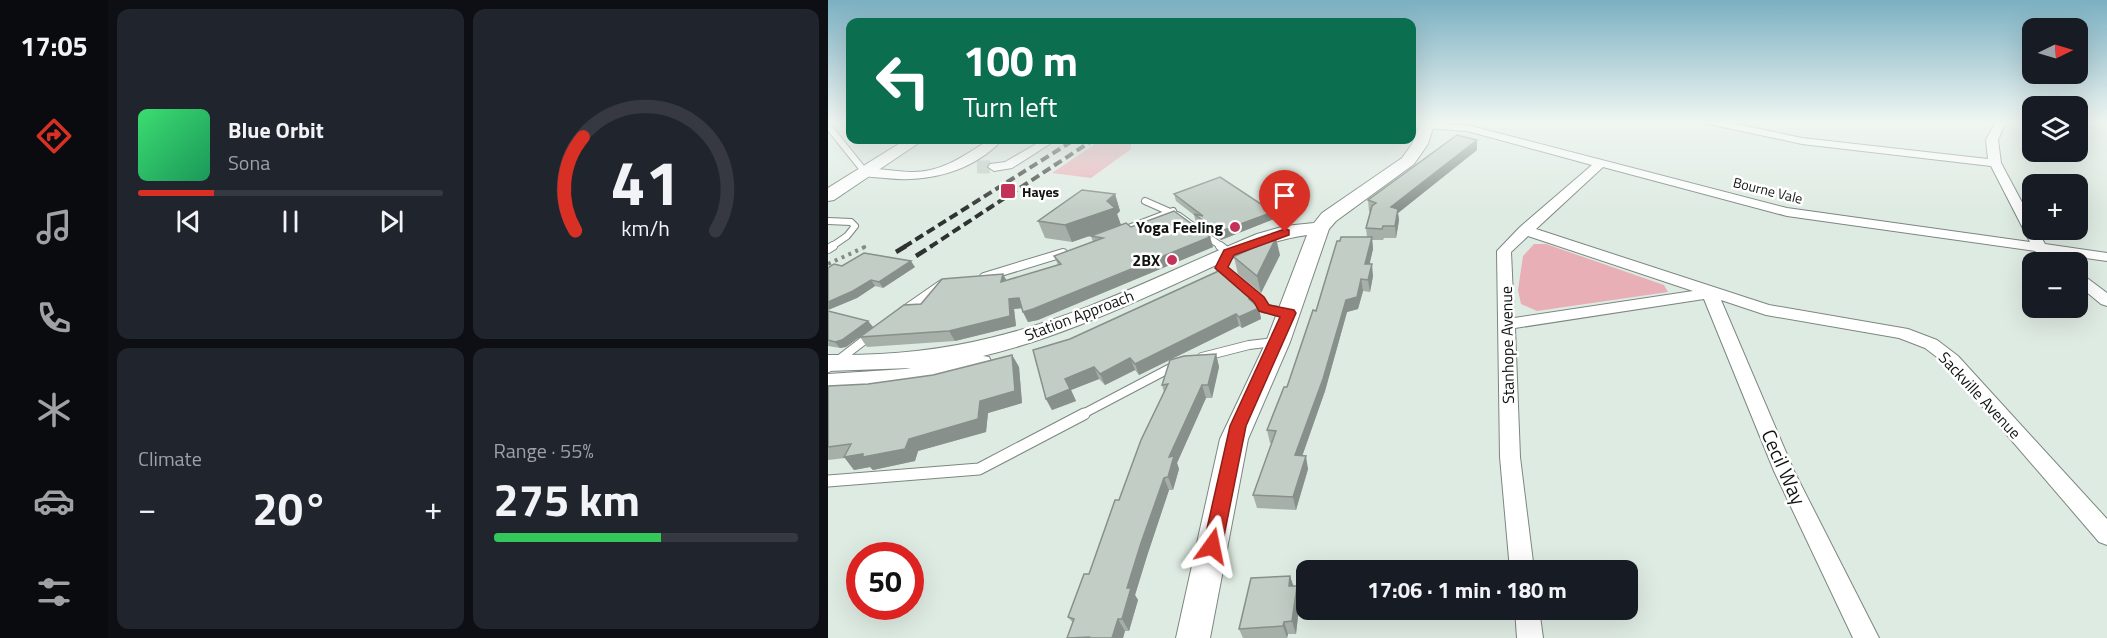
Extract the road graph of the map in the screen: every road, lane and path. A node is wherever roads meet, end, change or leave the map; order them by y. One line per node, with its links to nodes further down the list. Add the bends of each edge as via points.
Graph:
1 (848, 151): 14 (lane)
2 (898, 151): 14 (main road)
3 (978, 151): 13 (street)
4 (1031, 151): 12 (street)
5 (1415, 151): 21 (main road, via 1408,160 1341,208)
6 (1554, 151): 9 (street, Bourne Vale)
7 (1888, 151): 10 (street)
8 (1993, 151): 10 (street)
9 (1601, 163): 19 (street, Stanhope Avenue); 23 (street, Bourne Vale, via 1787,212)
10 (1995, 163): 23 (street)
11 (977, 167): 13 (street)
12 (1001, 168)
13 (946, 170): 14 (street, via 915,177)
14 (865, 172): 15 (main road)
15 (828, 196)
16 (1145, 201): 17 (lane)
17 (1173, 211): 20 (lane); 30 (lane)
18 (828, 222): 24 (lane, via 851,222 855,226)
19 (1525, 230): 35 (street, Sackville Avenue); 39 (street, Stanhope Avenue, via 1504,251)
20 (1121, 231)
21 (1317, 236): 30 (main road, Station Approach); 37 (main road)
22 (867, 246): 28 (path)
23 (2040, 248): 26 (street); 27 (street, Bourne Vale)
24 (828, 249)
25 (1070, 251): 32 (lane)
26 (2045, 252)
27 (2107, 257)
28 (846, 258): 29 (path); 31 (path)
29 (855, 260)
30 (1225, 260): 37 (lane, via 1263,308); 42 (main road, Station Approach, via 1074,333 1010,355 890,380)
31 (828, 264)
32 (972, 279)
33 (948, 282): 38 (lane)
34 (2088, 286): 36 (street)
35 (1710, 293): 39 (street, Sackville Avenue); 44 (street, Sackville Avenue, via 1766,310 1902,333 1931,344 1952,360); 49 (street, Cecil Way, via 1784,471)
36 (2107, 301)
37 (1289, 313): 41 (main road)
38 (899, 314)
39 (1508, 324): 45 (street, Stanhope Avenue, via 1510,457)
40 (881, 327): 42 (lane)
41 (1278, 342): 43 (lane, via 1249,345 1165,369 979,469); 47 (main road, via 1234,439)
42 (830, 372)
43 (828, 481)
44 (2107, 535)
45 (1521, 560)
46 (1528, 620): 48 (street)
47 (1193, 638)
48 (1530, 638)
49 (1866, 638)

